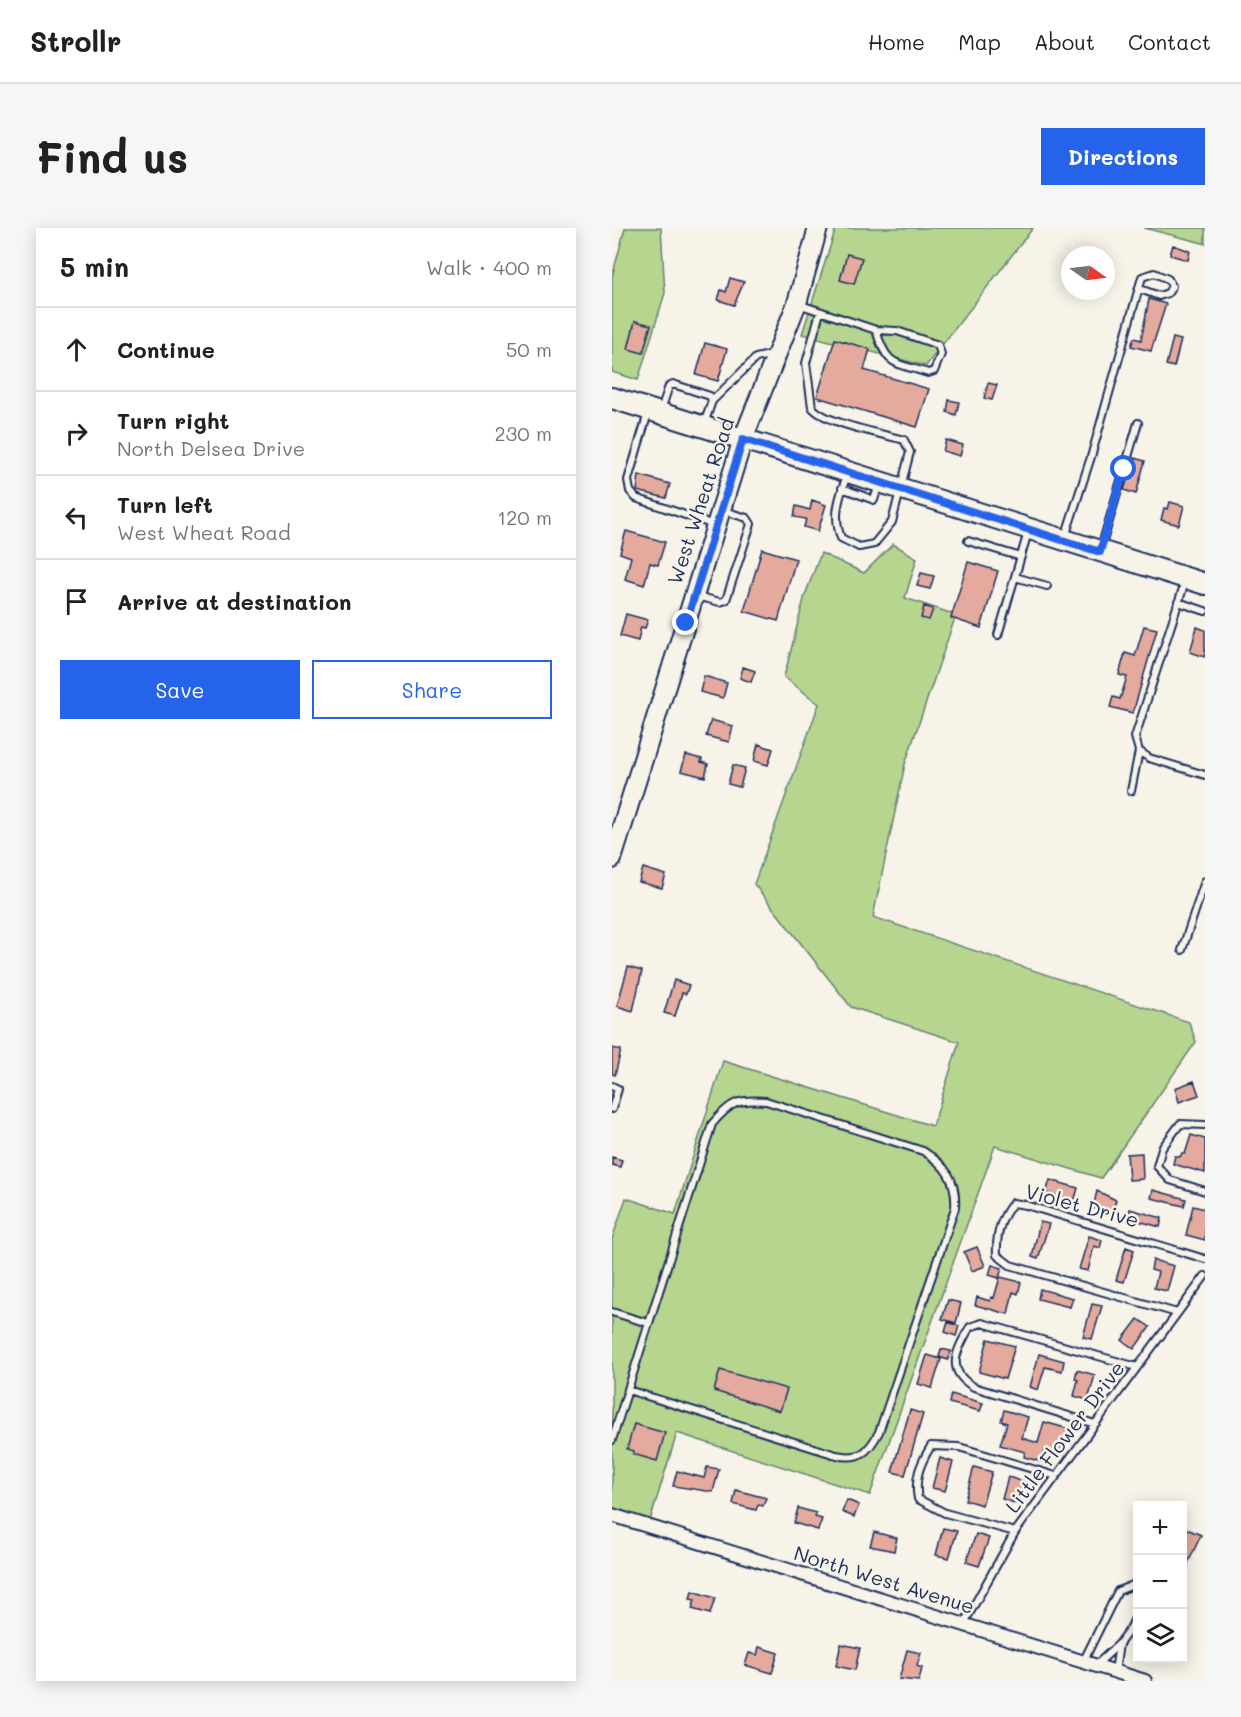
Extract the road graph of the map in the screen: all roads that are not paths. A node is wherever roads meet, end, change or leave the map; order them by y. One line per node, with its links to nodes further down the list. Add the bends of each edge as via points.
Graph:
1 (818, 228): 3 (street, West Wheat Road)
2 (1140, 289): 2 (lane, via 1142,277 1148,273 1165,277 1172,286 1168,293 1159,296); 17 (lane)
3 (797, 303): 4 (lane); 6 (street, West Wheat Road)
4 (820, 312): 5 (lane); 14 (lane, via 806,363 812,407 829,418 904,440 910,452)
5 (876, 330): 5 (lane, via 897,331 938,345 940,354 934,371 928,373 888,359)
6 (777, 353): 8 (lane, via 756,357); 12 (street, West Wheat Road)
7 (612, 398): 9 (main road)
8 (712, 401): 9 (lane, via 710,396 673,384); 11 (lane)
9 (655, 411): 11 (main road); 15 (lane, via 628,480 630,491 636,498)
10 (1138, 423): 19 (lane)
11 (703, 427): 12 (main road)
12 (743, 439): 13 (main road); 15 (street, West Wheat Road)
13 (845, 480): 14 (main road); 14 (lane, via 836,523 841,538 859,547 874,544 892,522)
14 (890, 485): 16 (main road)
15 (719, 518): 25 (street, West Wheat Road); 25 (lane, via 747,518 751,524 726,600)
16 (1029, 528): 17 (main road); 20 (lane)
17 (1064, 540): 19 (main road)
18 (968, 541): 20 (lane)
19 (1100, 552): 22 (main road)
20 (1021, 557): 21 (lane)
21 (1015, 577): 24 (lane); 28 (lane)
22 (1186, 578): 23 (main road); 26 (lane)
23 (1205, 584)
24 (1047, 586)
25 (695, 596): 32 (street, West Wheat Road)
26 (1178, 602): 27 (lane); 29 (lane, via 1136,737)
27 (1205, 611)
28 (998, 635)
29 (1138, 751): 30 (lane); 31 (lane)
30 (1205, 775)
31 (1131, 791)
32 (612, 859)
33 (1205, 882): 34 (lane)
34 (1182, 951)
35 (612, 1086): 36 (lane, via 618,1089)
36 (612, 1109)
37 (1205, 1125): 38 (lane, via 1180,1124 1162,1148 1157,1166 1170,1180)
38 (1205, 1191)
39 (1205, 1259): 42 (lane, Violet Drive, via 1026,1204 1013,1203 1004,1214 997,1255 1010,1265)
40 (1205, 1276): 42 (lane, Little Flower Drive)
41 (612, 1312): 43 (lane)
42 (1178, 1312): 44 (lane, Little Flower Drive)
43 (648, 1323): 45 (lane); 45 (lane, via 712,1124 728,1105 746,1099 766,1101 923,1151 940,1161 950,1174 957,1190 955,1208 879,1432 872,1446 862,1454 851,1458 836,1455)
44 (1137, 1367): 46 (lane, Little Flower Drive); 46 (lane, via 982,1323 970,1327 956,1359 963,1381 974,1388)
45 (628, 1390): 47 (lane)
46 (1095, 1424): 48 (lane, Little Flower Drive)
47 (612, 1440)
48 (1056, 1476): 50 (lane, Little Flower Drive); 50 (lane, via 959,1447 931,1446 915,1483 918,1499 945,1513)
49 (612, 1515): 53 (street, North West Avenue)
50 (1015, 1532): 53 (lane, Little Flower Drive)
51 (1133, 1585): 55 (lane, via 1118,1591)
52 (1133, 1622): 54 (lane)
53 (963, 1625): 55 (street, North West Avenue)
54 (1119, 1644): 55 (lane); 56 (lane)
55 (1089, 1664): 56 (street, North West Avenue)
56 (1115, 1672): 57 (street, North West Avenue)
57 (1144, 1681)

